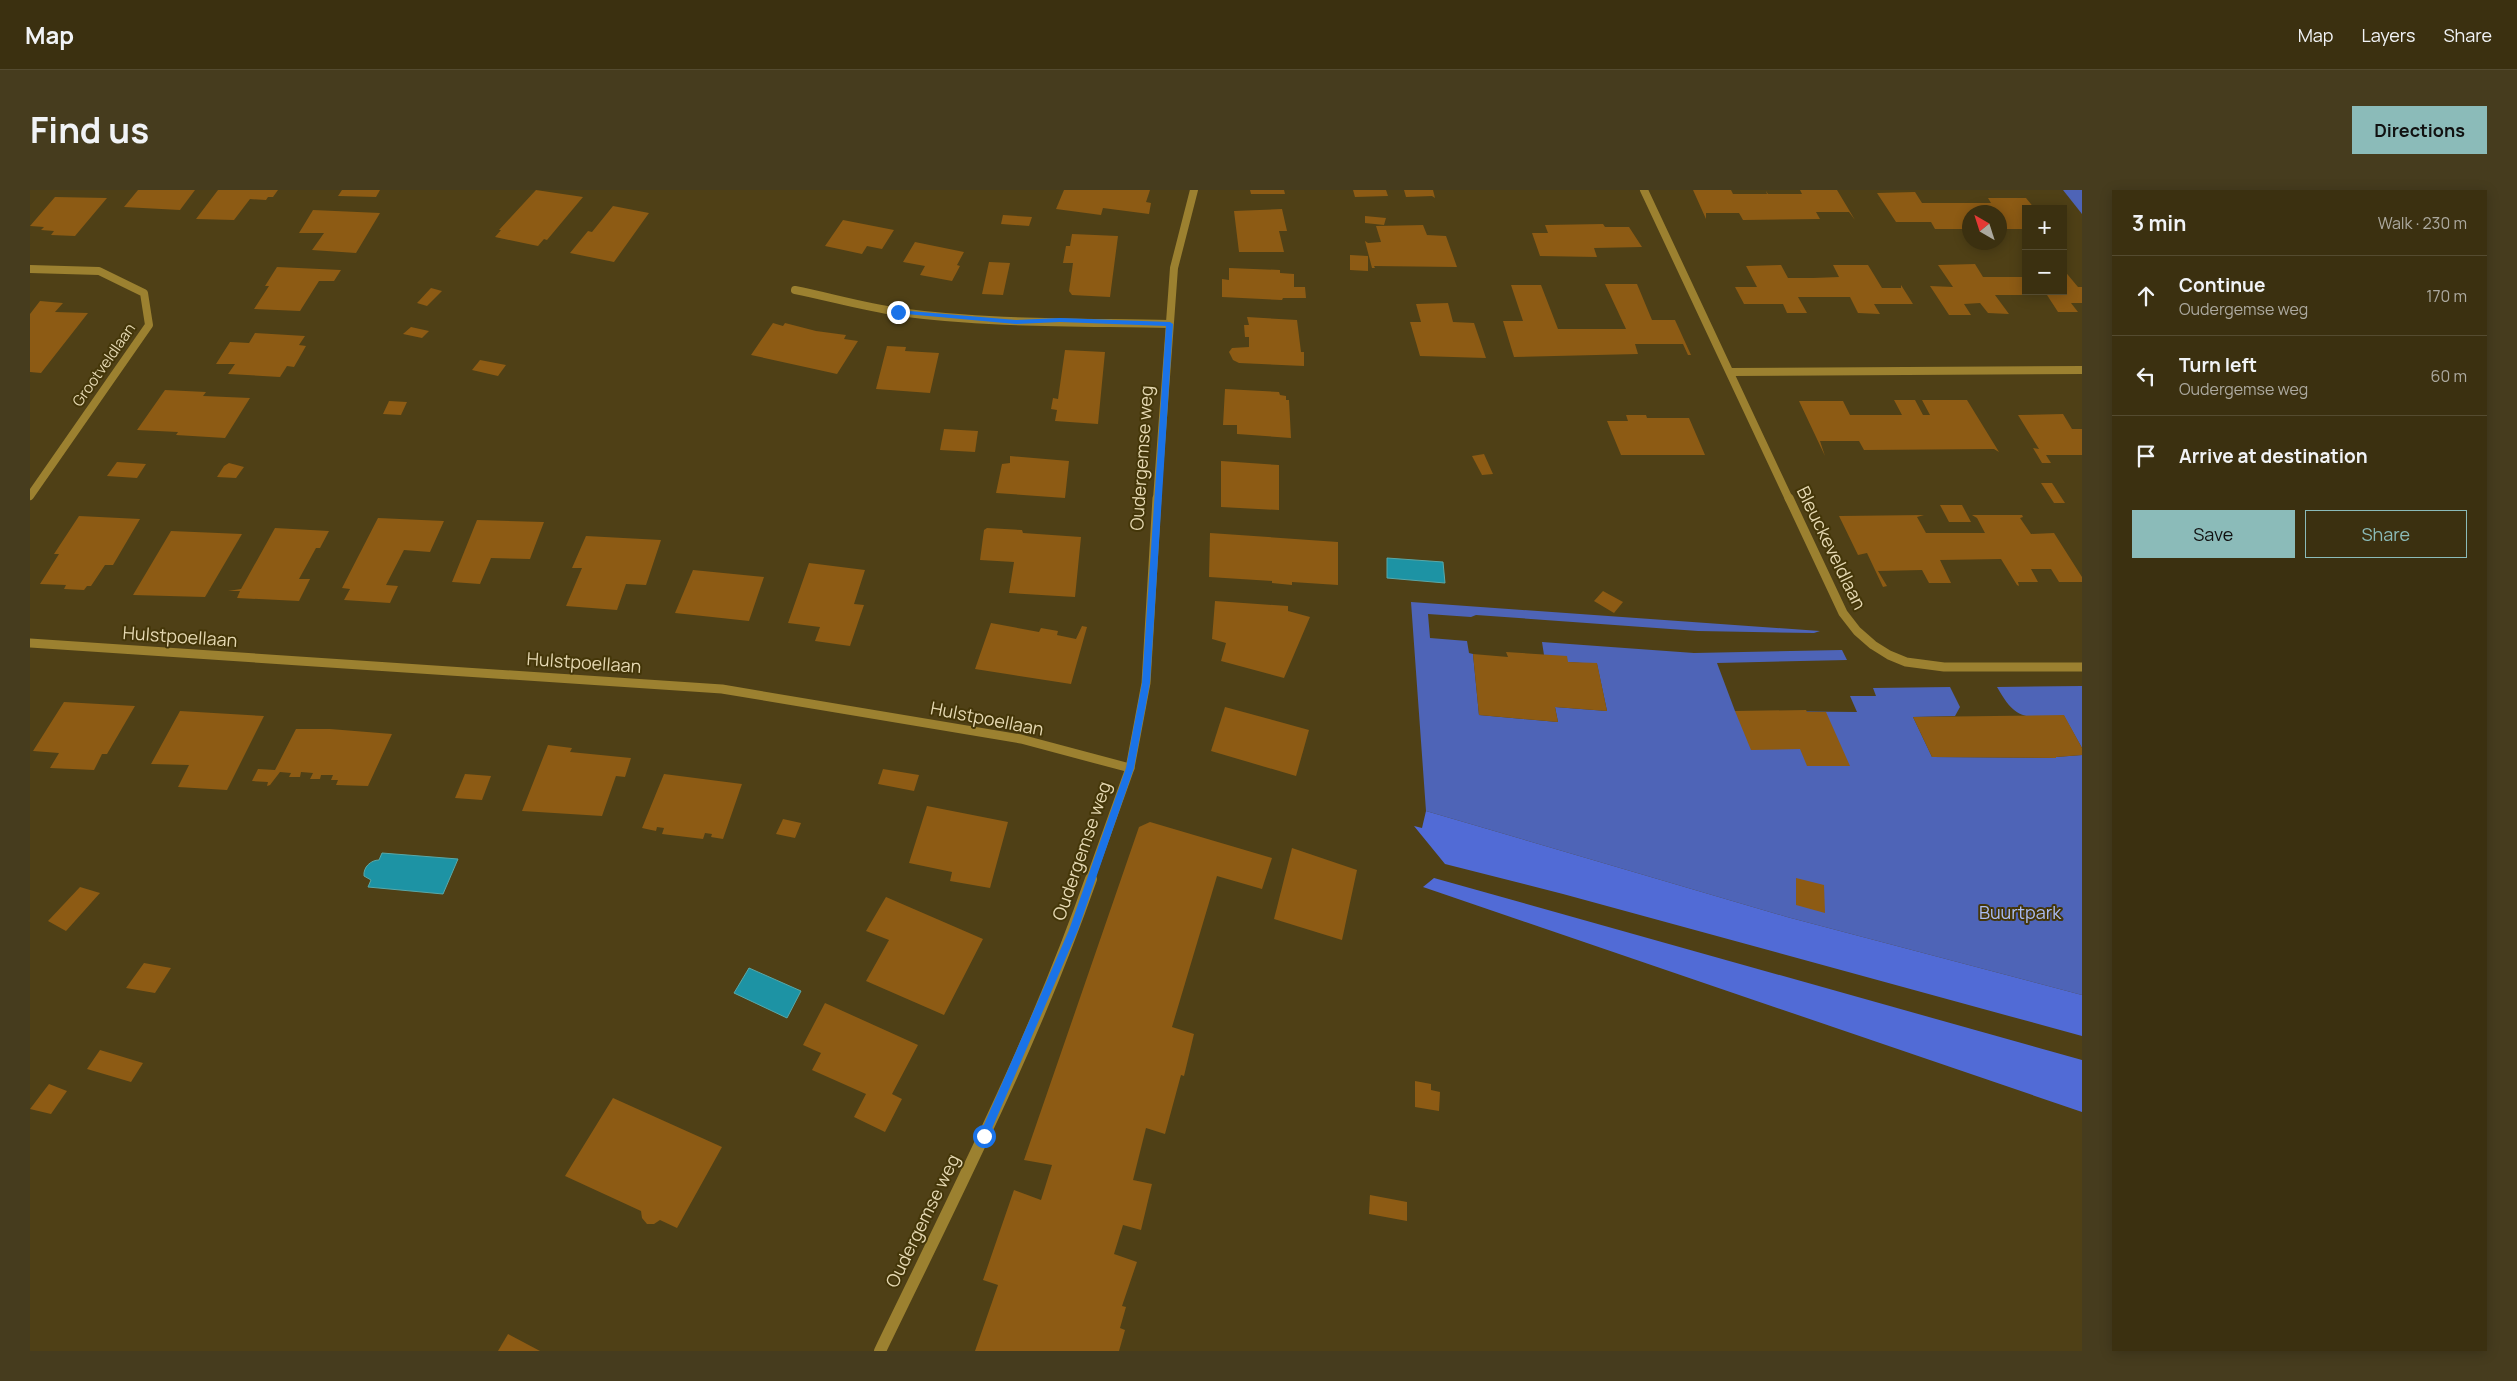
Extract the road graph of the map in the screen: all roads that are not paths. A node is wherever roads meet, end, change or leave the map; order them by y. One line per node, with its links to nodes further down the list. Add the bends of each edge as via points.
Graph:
1 (1194, 190): 5 (street, Oudergemse weg, via 1174,268)
2 (1644, 190): 7 (street, Bleuckeveldlaan)
3 (30, 268): 8 (street, Grootveldlaan, via 99,271 144,293 149,325)
4 (795, 290): 5 (street, via 898,312 1016,322 1060,320)
5 (1170, 324): 11 (street, Oudergemse weg, via 1146,683)
6 (2082, 370): 7 (street)
7 (1731, 372): 10 (street, Bleuckeveldlaan, via 1843,613 1861,637 1878,650 1912,665 1937,668)
8 (30, 496)
9 (30, 643): 11 (street, Hulstpoellaan, via 722,688 1021,740)
10 (2082, 667)
11 (1130, 768): 12 (street, Oudergemse weg, via 1073,930 984,1136)
12 (880, 1351)

